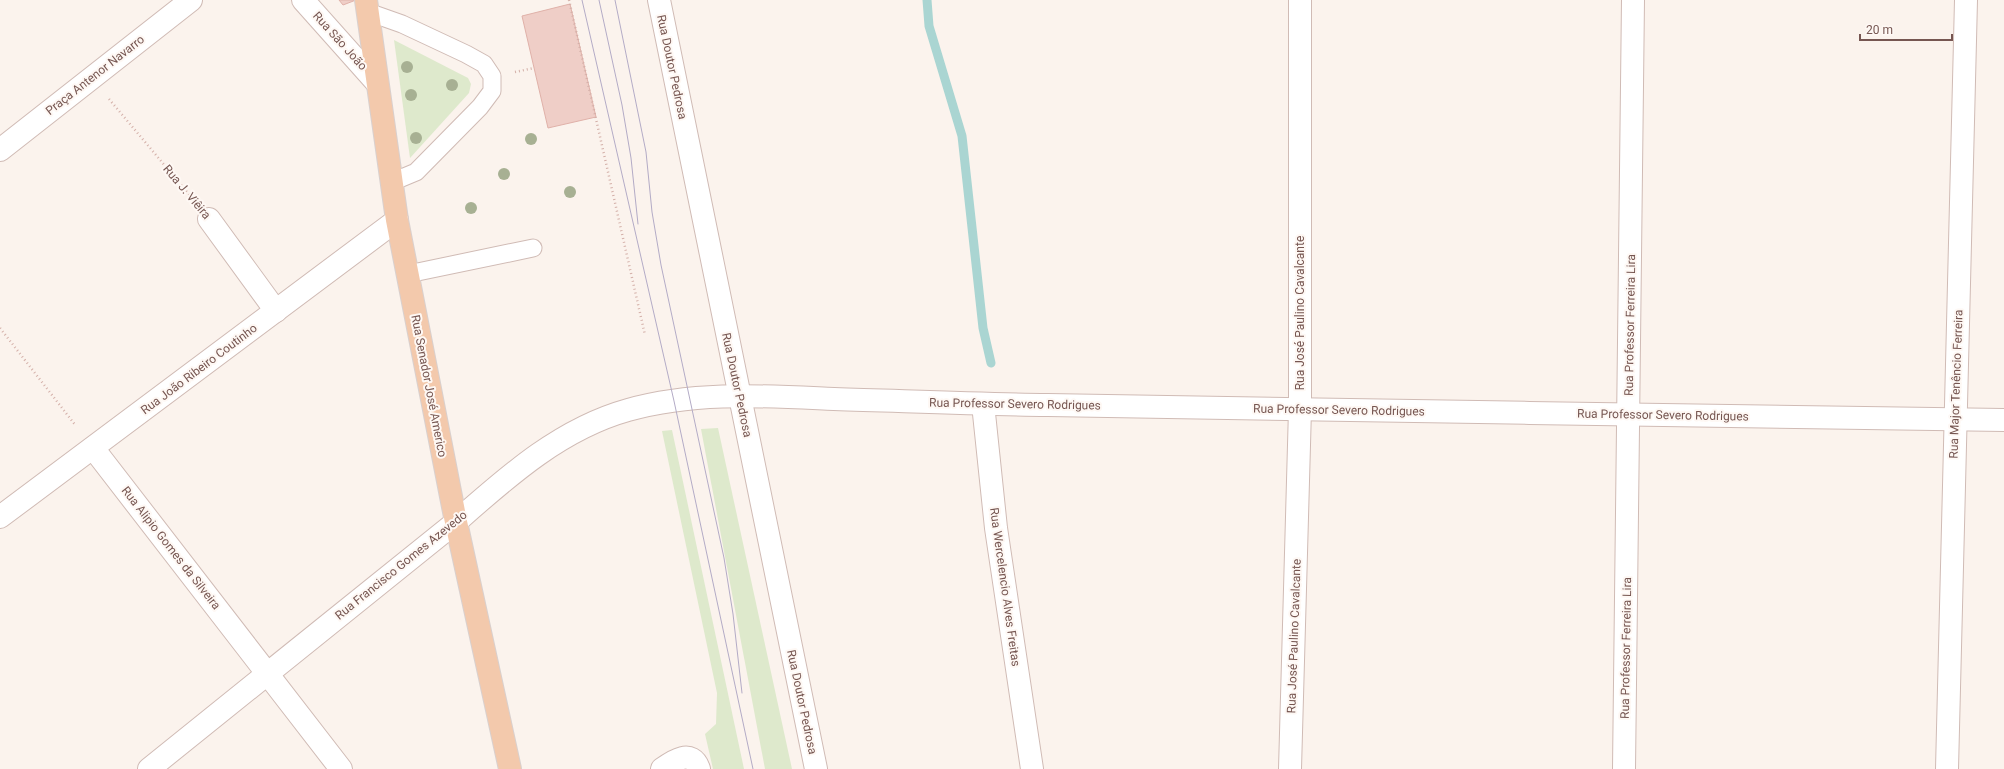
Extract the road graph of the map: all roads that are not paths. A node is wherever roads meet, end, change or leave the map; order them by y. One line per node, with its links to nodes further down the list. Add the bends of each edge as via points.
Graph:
1 (191, 0): 9 (street, Praça Antenor Navarro)
2 (303, 0): 8 (street, Rua São João)
3 (658, 0): 16 (street, Rua Doutor Pedrosa)
4 (1300, 0): 19 (street, Rua José Paulino Cavalcante)
5 (1633, 0): 20 (street, Rua Professor Ferreira Lira)
6 (1966, 0): 21 (street, Rua Major Tenêncio Ferreira)
7 (367, 6): 8 (main road, Rua Senador José Americo); 10 (lane, via 484,64 492,76 492,91 480,108 416,172)
8 (377, 83): 10 (main road, Rua Senador José Americo)
9 (0, 150)
10 (392, 182): 12 (main road, Rua Senador José Americo)
11 (209, 219): 15 (street, Rua J. Viêira)
12 (398, 220): 14 (main road, Rua Senador José Americo); 15 (street, Rua João Ribeiro Coutinho)
13 (533, 248): 14 (lane)
14 (408, 274): 25 (main road, Rua Senador José Americo)
15 (276, 311): 23 (street, Rua João Ribeiro Coutinho)
16 (740, 396): 17 (street, Rua Professor Severo Rodrigues); 18 (street, Rua Professor Severo Rodrigues); 32 (street, Rua Doutor Pedrosa)
17 (674, 401): 25 (street, Rua Francisco Gomes Azevedo, via 628,410 593,422 556,442 505,480)
18 (983, 404): 19 (street, Rua Professor Severo Rodrigues); 33 (street, Rua Wercelencio Alves Freitas, via 996,528)
19 (1300, 409): 20 (street, Rua Professor Severo Rodrigues); 34 (street, Rua José Paulino Cavalcante)
20 (1629, 414): 21 (street, Rua Professor Severo Rodrigues); 35 (street, Rua Professor Ferreira Lira)
21 (1955, 419): 22 (street, Rua Professor Severo Rodrigues); 36 (street, Rua Major Tenêncio Ferreira)
22 (2004, 420)
23 (93, 448): 24 (street, Rua João Ribeiro Coutinho); 26 (street, Rua Alipio Gomes da Silveira)
24 (0, 517)
25 (456, 522): 26 (street, Rua Francisco Gomes Azevedo); 30 (main road, Rua Senador José Americo)
26 (268, 674): 28 (street, Rua Francisco Gomes Azevedo); 29 (street, Rua Alipio Gomes da Silveira)
27 (695, 764): 31 (street, via 677,758)
28 (149, 769)
29 (342, 769)
30 (510, 769)
31 (662, 769)
32 (816, 769)
33 (1032, 769)
34 (1290, 769)
35 (1624, 769)
36 (1947, 769)

